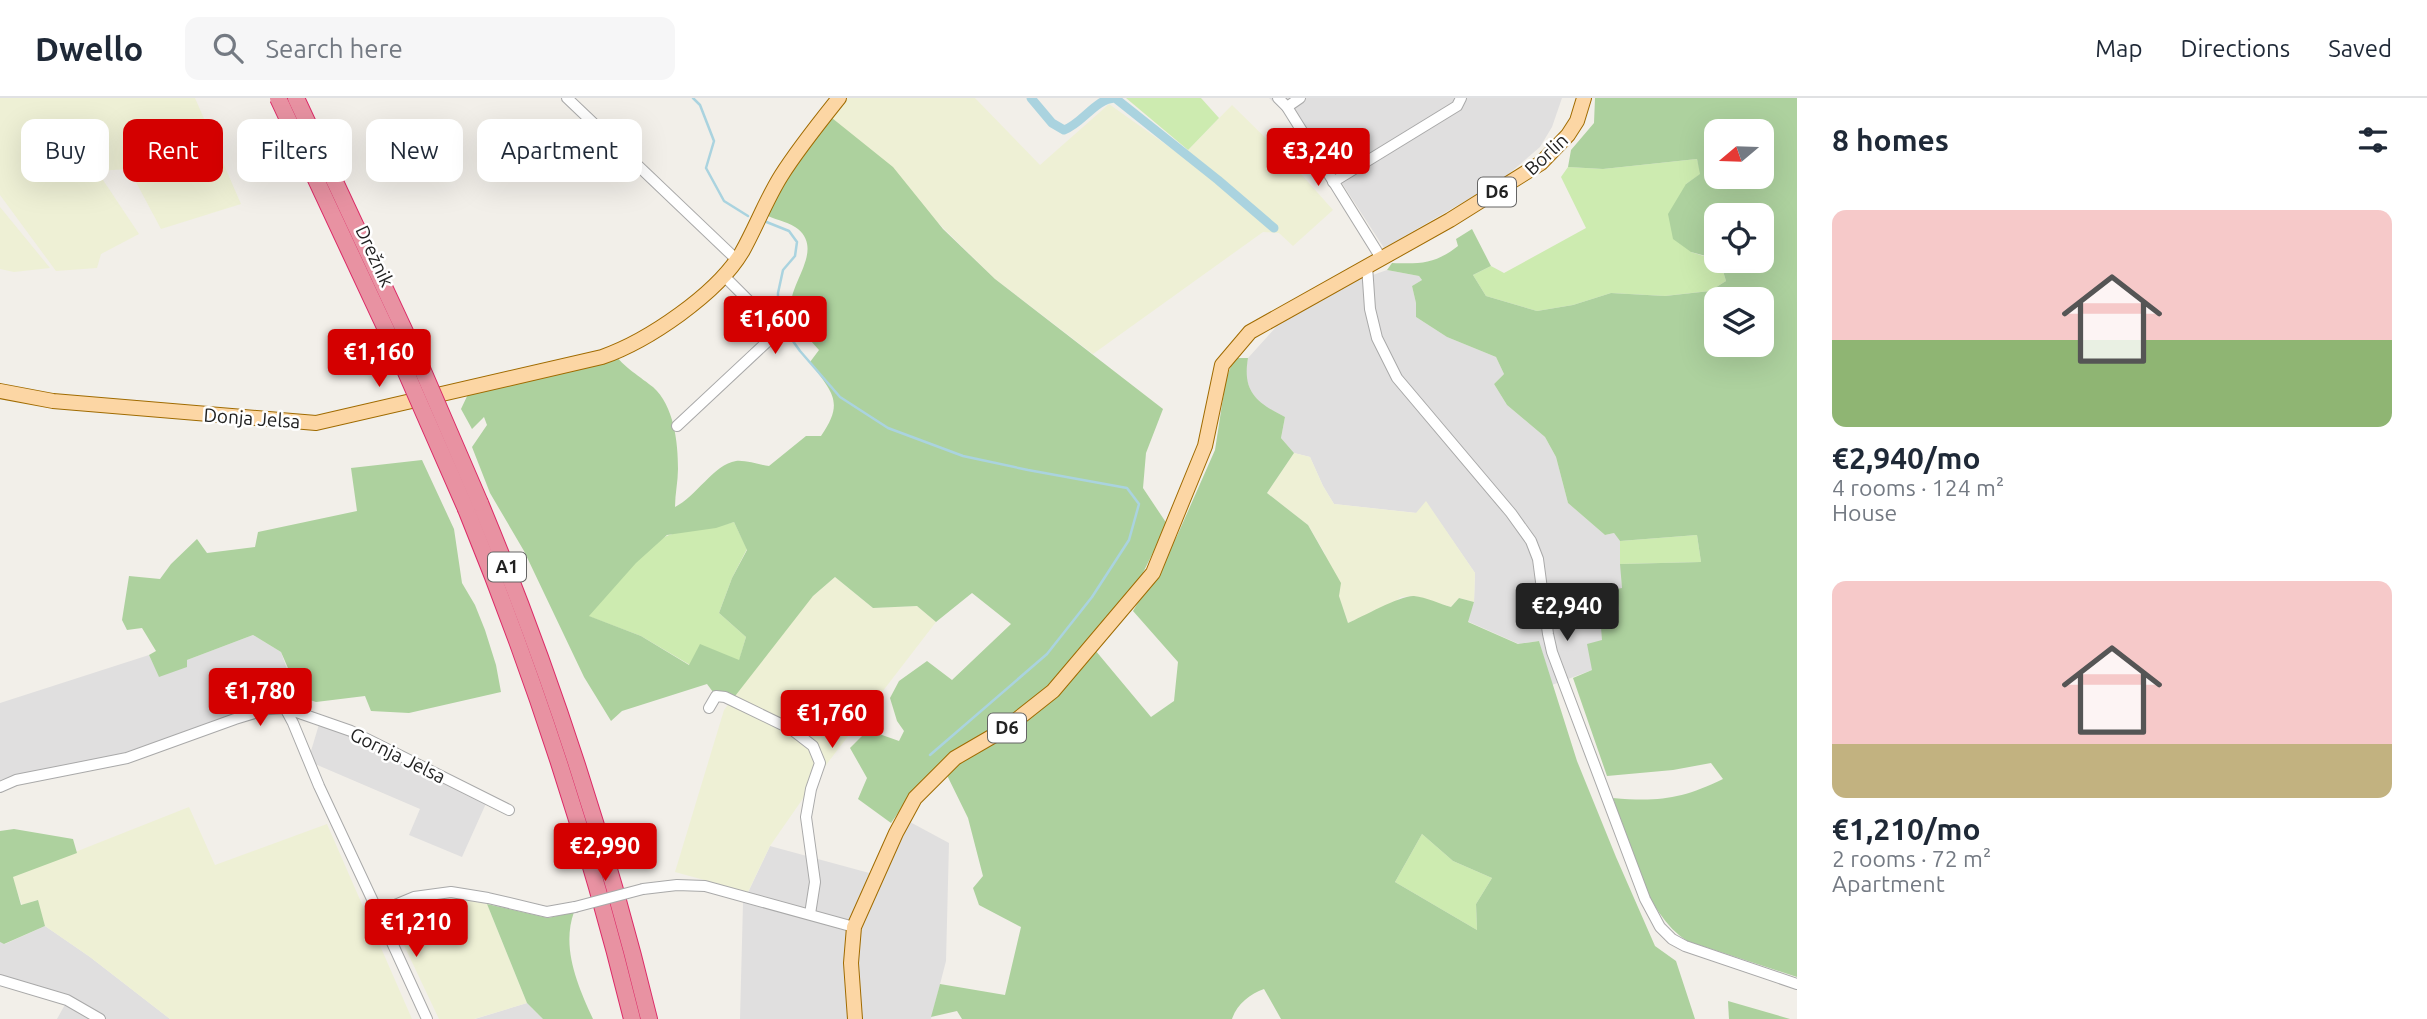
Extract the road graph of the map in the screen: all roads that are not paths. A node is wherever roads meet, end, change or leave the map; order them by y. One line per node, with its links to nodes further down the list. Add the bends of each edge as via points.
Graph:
1 (278, 98): 17 (highway, Drežnik / A1, bridge)
2 (296, 98): 17 (highway, Drežnik / A1, bridge, via 415,353)
3 (567, 98): 12 (street)
4 (839, 98): 12 (main road, Donja Jelsa, via 781,176)
5 (1278, 98): 9 (street)
6 (1300, 98): 9 (street)
7 (1461, 98): 10 (street, via 1457,106)
8 (1584, 98): 11 (main road, Borlin / D6, via 1573,128 1541,163)
9 (1287, 107): 10 (street)
10 (1333, 182): 11 (street)
11 (1381, 258): 13 (main road, D6)
12 (737, 260): 14 (main road, Donja Jelsa)
13 (1367, 266): 24 (main road, D6, via 1250,332 1222,365 1205,446 1153,573 1053,691 1005,729 955,758 915,798); 26 (street, via 1377,338 1397,379 1531,541 1538,559 1552,652 1629,858 1660,927 1685,946)
14 (723, 275): 15 (main road, Donja Jelsa, via 669,321 614,352 316,423 52,401); 16 (street, via 771,323 774,332)
15 (0, 391)
16 (677, 425)
17 (473, 506): 29 (highway, A1, via 552,737 608,921); 30 (highway, A1, via 532,632 589,797)
18 (285, 708): 20 (street, Gornja Jelsa, via 235,719 127,758); 21 (street, Gornja Jelsa, via 351,731); 22 (street)
19 (709, 708): 23 (street, via 716,696 724,697 791,729 813,746 820,763 806,817 815,882)
20 (0, 787)
21 (509, 810)
22 (378, 912): 23 (street, bridge, via 414,897 451,892 547,912 677,885 705,886); 28 (street)
23 (810, 914): 24 (street)
24 (854, 928): 31 (main road, D6)
25 (0, 980): 27 (street, via 68,1000)
26 (1797, 984)
27 (99, 1019)
28 (427, 1019)
29 (632, 1019)
30 (649, 1019)
31 (855, 1019)

